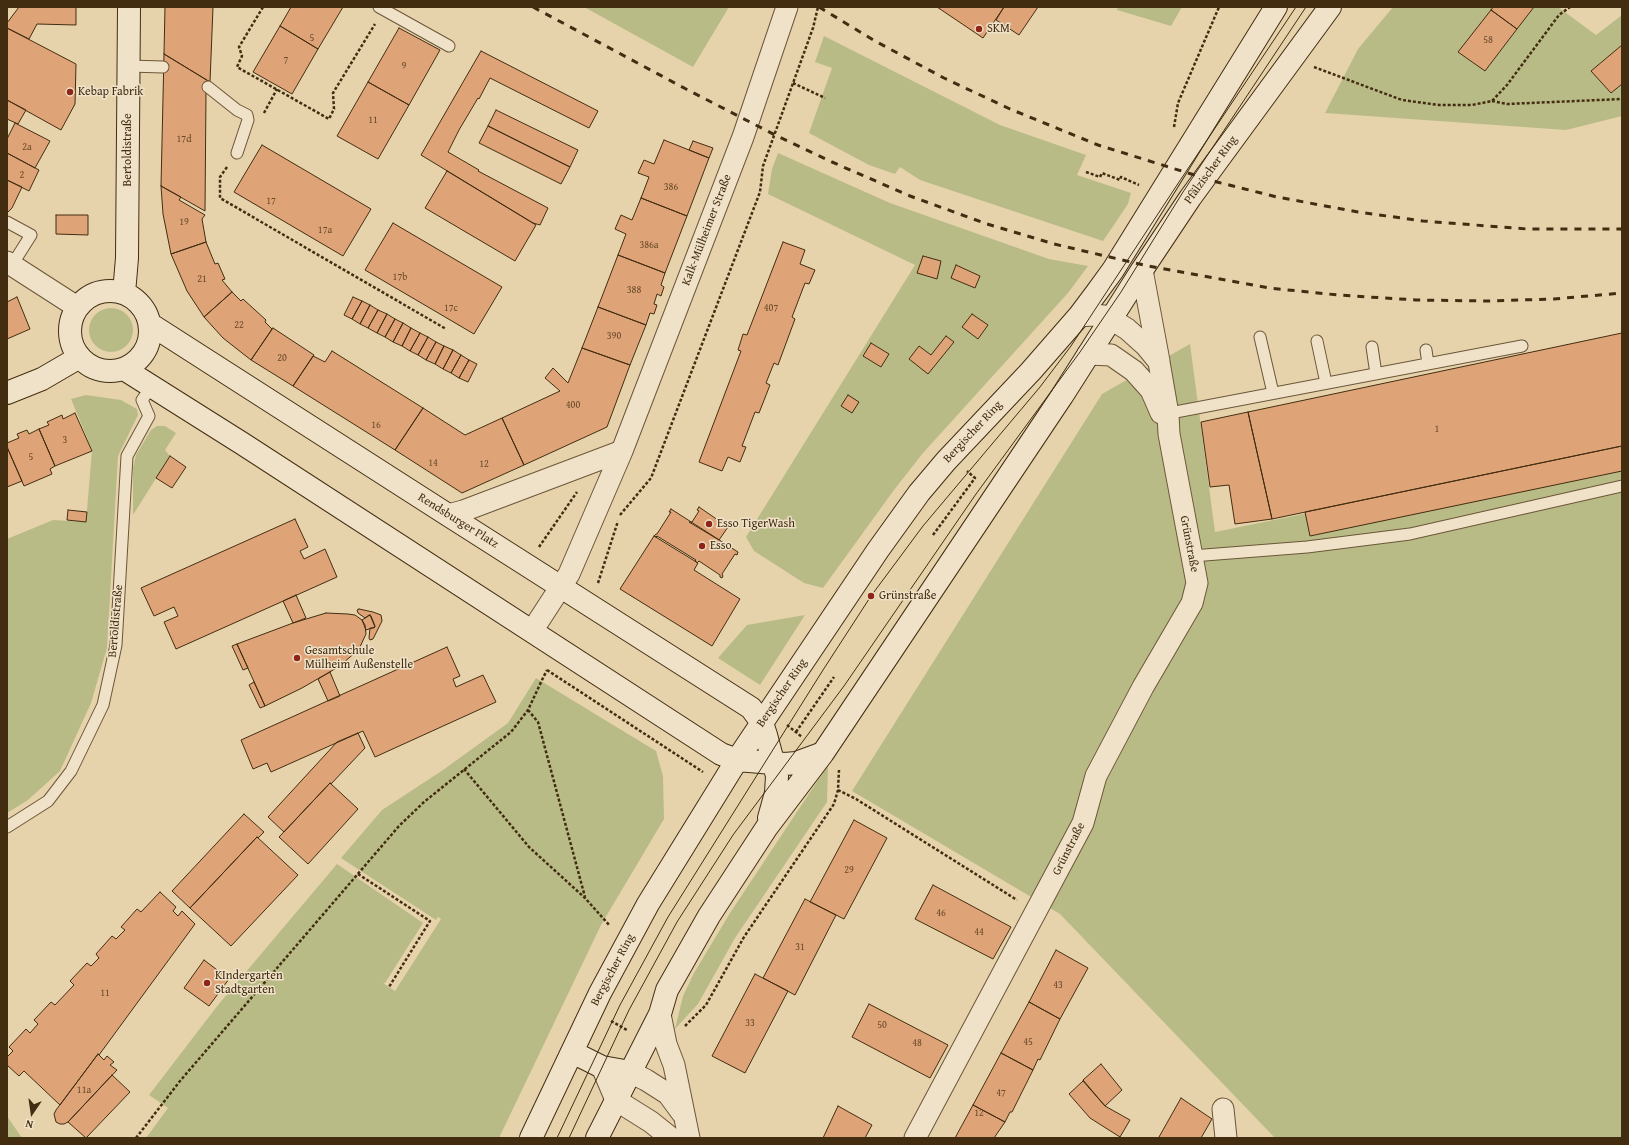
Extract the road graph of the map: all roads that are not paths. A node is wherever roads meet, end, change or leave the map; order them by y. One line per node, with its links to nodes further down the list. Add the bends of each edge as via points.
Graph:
1 (129, 7): 7 (main road, Bertoldistraße)
2 (787, 7): 35 (street, Kalk-Mülheimer Straße, via 743,138)
3 (1276, 7): 16 (main road, Bergischer Ring, via 1121,257)
4 (1330, 7): 13 (main road, Pfälzischer Ring, via 1195,192)
5 (381, 8): 6 (lane)
6 (449, 46)
7 (129, 66): 8 (lane); 14 (main road, Bertoldistraße, via 127,258)
8 (163, 67)
9 (208, 87): 10 (lane, via 237,110 248,115)
10 (237, 154)
11 (7, 222): 12 (lane, via 31,235)
12 (9, 263): 15 (street)
13 (1142, 270): 17 (main road, Pfälzischer Ring); 26 (street, Grünstraße)
14 (124, 293): 15 (main road, via 104,291 89,296); 18 (main road, via 134,298 144,310)
15 (77, 307): 25 (main road, via 70,321 70,335)
16 (1079, 316): 17 (street, Grünstraße, via 1104,316); 41 (main road, Bergischer Ring, via 919,493)
17 (1111, 319): 21 (main road, Pfälzischer Ring); 26 (street, Grünstraße, via 1146,346)
18 (150, 324): 28 (main road, via 150,339 145,352 136,362); 37 (main road, Rendsburger Platz)
19 (1260, 337): 33 (lane)
20 (1317, 341): 30 (lane)
21 (1094, 346): 34 (street, Grünstraße, via 1134,371 1151,390); 42 (main road)
22 (1522, 346): 27 (lane)
23 (1372, 347): 29 (lane)
24 (1426, 350): 27 (lane)
25 (78, 358): 28 (main road, via 105,371); 32 (main road, via 42,379)
26 (1159, 362): 34 (street, Grünstraße)
27 (1428, 364): 29 (lane)
28 (124, 369): 31 (main road)
29 (1376, 374): 30 (lane)
30 (1326, 383): 33 (lane)
31 (152, 386): 40 (main road); 45 (lane, Bertoldistraße, via 142,400 149,416 127,456 116,645 103,705 71,771 48,801)
32 (7, 393)
33 (1273, 394): 34 (lane)
34 (1165, 414): 38 (street, Grünstraße)
35 (622, 451): 37 (street); 39 (street, Kalk-Mülheimer Straße, via 569,574)
36 (1622, 486): 38 (lane, via 1410,534)
37 (448, 515): 39 (main road, Rendsburger Platz)
38 (1192, 556): 57 (street, Grünstraße, via 1197,583 1192,603 1143,687 1096,776 1083,823)
39 (561, 586): 40 (street, Kalk-Mülheimer Straße); 41 (main road, Rendsburger Platz)
40 (532, 631): 43 (main road, via 721,754)
41 (766, 716): 43 (main road, Bergischer Ring); 44 (main road)
42 (823, 753): 44 (main road, via 796,763); 46 (main road)
43 (737, 760): 44 (main road); 48 (main road, Bergischer Ring, via 648,904 600,993)
44 (774, 764): 46 (main road, via 777,776 776,793)
45 (7, 827)
46 (767, 827): 47 (main road, via 709,916 667,990)
47 (660, 1014): 50 (main road); 53 (street)
48 (572, 1052): 49 (main road); 54 (main road, Bergischer Ring)
49 (602, 1067): 50 (main road); 51 (street)
50 (630, 1072): 51 (main road); 53 (street, via 668,1094)
51 (616, 1100): 55 (main road); 56 (street)
52 (1223, 1110): 58 (street)
53 (687, 1128)
54 (531, 1138)
55 (597, 1138)
56 (671, 1138)
57 (915, 1138)
58 (1226, 1138)

